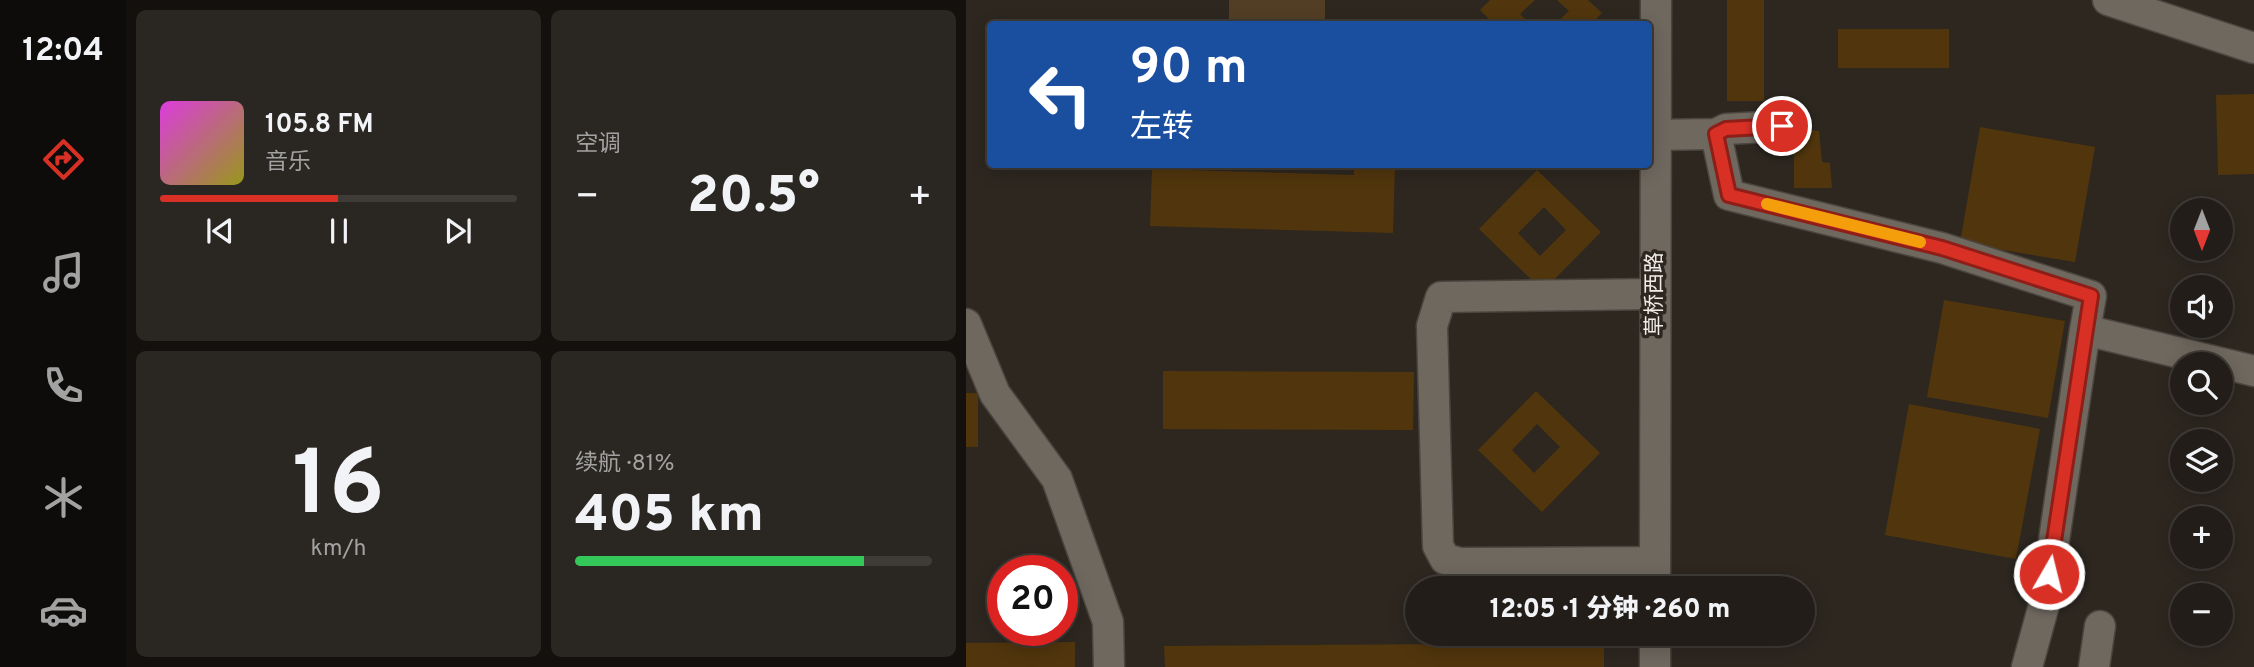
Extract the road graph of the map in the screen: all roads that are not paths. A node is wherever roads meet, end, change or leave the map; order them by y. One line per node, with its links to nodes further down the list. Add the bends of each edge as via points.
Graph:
1 (1656, 0): 6 (street, 草桥西路)
2 (2108, 0): 3 (street)
3 (2254, 48)
4 (1782, 126): 5 (street, via 1726,129)
5 (1716, 134): 6 (street); 9 (street, via 1729,195 1942,248 2091,296)
6 (1655, 135): 7 (street, 草桥西路)
7 (1655, 294): 11 (street, via 1441,297 1432,326 1438,546 1445,559); 12 (street, 草桥西路)
8 (966, 324): 15 (street, via 995,394 1057,479 1108,622)
9 (2085, 330): 10 (street); 17 (street, via 2045,601)
10 (2254, 371)
11 (1603, 576)
12 (1658, 576)
13 (2100, 626): 18 (street)
14 (1655, 646): 16 (street)
15 (1109, 667)
16 (1655, 667)
17 (2027, 667)
18 (2094, 667)

